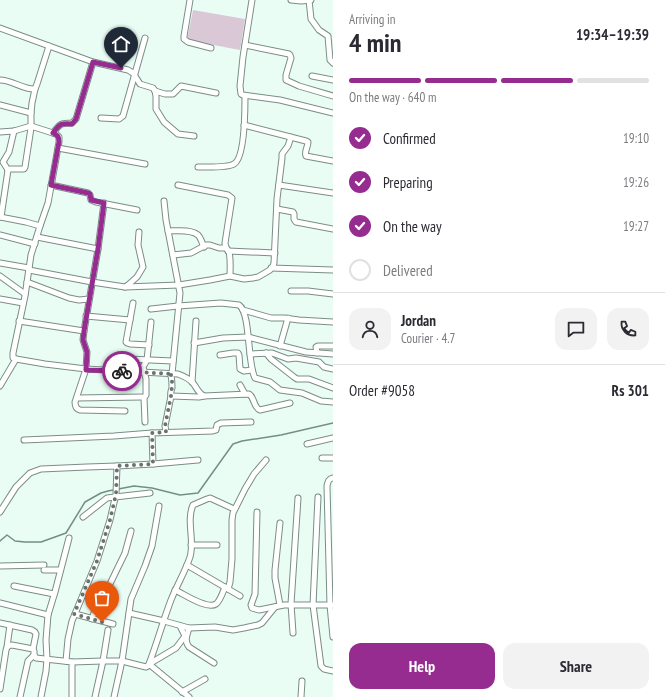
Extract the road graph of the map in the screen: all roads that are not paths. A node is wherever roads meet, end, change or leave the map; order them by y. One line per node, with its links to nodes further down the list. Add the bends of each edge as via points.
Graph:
1 (190, 0): 10 (street, via 184,40)
2 (252, 0): 8 (street)
3 (291, 0): 5 (street)
4 (310, 0): 5 (street); 12 (street, via 311,19 319,30 328,36 330,60)
5 (302, 1)
6 (0, 28): 9 (street)
7 (145, 38): 13 (street)
8 (245, 45): 20 (street, via 240,86 241,94); 21 (street, via 289,54 291,58 286,80)
9 (48, 46): 11 (street); 17 (street)
10 (211, 48)
11 (93, 62): 13 (street, via 128,70); 30 (street, via 76,119 72,124 62,124)
12 (333, 63)
13 (134, 75): 18 (street, via 140,84); 25 (street, via 123,116 119,119)
14 (312, 76): 16 (street)
15 (0, 80): 17 (street, via 7,80 30,89)
16 (333, 80)
17 (35, 88): 23 (street)
18 (155, 91): 19 (street, via 173,94 181,86); 31 (street, via 156,109 164,122 178,134)
19 (216, 93)
20 (245, 96): 24 (street, via 280,100); 26 (street)
21 (333, 96)
22 (0, 105): 23 (street)
23 (31, 113): 27 (street)
24 (333, 113)
25 (101, 118)
26 (244, 125): 32 (street); 36 (street, via 241,154 236,163 229,166)
27 (31, 126): 28 (street); 30 (street); 37 (street, via 24,169)
28 (14, 131): 29 (street); 37 (street, via 4,162)
29 (0, 132)
30 (53, 133): 33 (street, via 59,137)
31 (194, 136)
32 (291, 137): 34 (street, via 308,142 306,156); 40 (street, via 282,154)
33 (58, 148): 35 (street); 38 (street)
34 (333, 161)
35 (145, 164)
36 (198, 167)
37 (8, 170): 46 (street)
38 (51, 185): 43 (street, via 88,193 91,200); 47 (street)
39 (178, 185): 56 (street, via 232,198 224,243)
40 (279, 185): 41 (street); 44 (street)
41 (333, 193)
42 (164, 201): 50 (street)
43 (104, 203): 45 (street); 55 (street)
44 (277, 209): 48 (street, via 293,212 296,222); 57 (street)
45 (137, 210)
46 (0, 217): 47 (street)
47 (40, 226): 52 (street)
48 (333, 229)
49 (139, 232): 68 (street, via 138,246 142,268 137,277)
50 (168, 232): 54 (street, via 195,233); 58 (street)
51 (0, 235): 53 (street)
52 (37, 237): 53 (street); 55 (street)
53 (35, 244): 61 (street)
54 (204, 247): 56 (street, via 210,245); 58 (street)
55 (98, 249): 66 (street)
56 (227, 250): 57 (street); 64 (street)
57 (275, 253): 60 (street)
58 (173, 256): 67 (street)
59 (0, 263): 61 (street)
60 (271, 268): 62 (street); 64 (street, via 253,278)
61 (29, 269): 65 (street); 66 (street)
62 (333, 270)
63 (0, 276): 70 (street)
64 (230, 276): 67 (street)
65 (27, 282): 70 (street); 73 (street, via 69,298)
66 (92, 282): 68 (street); 73 (street)
67 (179, 285): 68 (street); 76 (street)
68 (125, 287)
69 (291, 291): 71 (street)
70 (25, 294): 74 (street)
71 (333, 294)
72 (0, 299): 74 (street)
73 (89, 299): 79 (street)
74 (23, 303): 82 (street)
75 (133, 303): 81 (street)
76 (178, 306): 77 (street); 78 (street, via 221,303 239,305); 100 (street)
77 (151, 309)
78 (243, 310): 80 (street, via 271,318); 87 (street)
79 (86, 316): 81 (street); 86 (street)
80 (288, 318): 85 (street); 90 (street)
81 (130, 320): 89 (street, via 127,343)
82 (19, 321): 86 (street); 98 (street, via 13,353)
83 (196, 321): 88 (street)
84 (151, 322): 89 (street)
85 (333, 322)
86 (84, 331): 102 (street)
87 (248, 337): 88 (street); 90 (street); 94 (street)
88 (194, 343): 106 (street)
89 (149, 345): 99 (street)
90 (280, 346): 93 (street)
91 (333, 346): 93 (street, via 318,346)
92 (266, 353): 94 (street); 101 (street, via 288,359 318,362); 109 (street, via 294,377 309,379)
93 (317, 353): 95 (street)
94 (250, 354): 103 (street)
95 (333, 354)
96 (220, 355): 103 (street, via 238,353 240,369)
97 (128, 358): 99 (street)
98 (16, 359): 102 (street); 108 (street)
99 (147, 360): 100 (street); 104 (street, via 143,367)
100 (173, 361): 105 (street)
101 (333, 369)
102 (86, 370): 104 (street); 114 (street)
103 (252, 370): 115 (street, via 255,378 270,382 280,390)
104 (144, 372): 105 (street); 118 (street)
105 (172, 374): 106 (street, via 184,376); 111 (street)
106 (192, 382): 112 (street)
107 (240, 385): 110 (street)
108 (0, 386)
109 (333, 388)
110 (245, 394): 112 (street); 116 (street, via 251,395 256,408 260,410)
111 (171, 396): 112 (street); 120 (street)
112 (204, 396)
113 (142, 397): 114 (street)
114 (77, 398): 117 (street, via 75,405 80,410)
115 (333, 402)
116 (290, 403)
117 (125, 411)
118 (145, 422)
119 (251, 422): 120 (street, via 221,423 213,431)
120 (166, 432): 121 (street)
121 (152, 433): 123 (street); 129 (street)
122 (333, 438): 124 (street)
123 (24, 440)
124 (307, 444)
125 (322, 458): 126 (street)
126 (333, 458)
127 (198, 460): 129 (street)
128 (266, 460): 137 (street, via 254,474)
129 (153, 464): 130 (street)
130 (117, 466): 133 (street); 138 (street, via 41,469 30,473 16,487)
131 (333, 478): 157 (street, via 328,482)
132 (150, 493): 133 (street)
133 (115, 495): 140 (street, via 107,498); 160 (street, via 97,561)
134 (318, 497): 156 (street)
135 (298, 498): 155 (street)
136 (159, 506): 159 (street, via 152,546 131,599)
137 (234, 509): 144 (street, via 210,498 192,505); 150 (street, via 230,582)
138 (0, 512)
139 (257, 512): 158 (street, via 255,594 251,605 252,608 259,610)
140 (83, 517)
141 (280, 523): 158 (street, via 275,570)
142 (132, 531): 162 (street, via 125,553)
143 (69, 538): 148 (street)
144 (192, 545): 145 (street); 146 (street)
145 (218, 545)
146 (187, 565): 150 (street); 151 (street)
147 (0, 566): 148 (street)
148 (60, 570): 152 (street)
149 (14, 586): 152 (street)
150 (227, 588): 151 (street, via 218,602 212,605 200,603); 153 (street)
151 (175, 590): 163 (street)
152 (54, 594): 161 (street)
153 (240, 596)
154 (0, 603): 161 (street)
155 (291, 604): 156 (street); 158 (street); 170 (street)
156 (313, 604): 157 (street); 181 (street, via 321,666)
157 (331, 605): 171 (street)
158 (277, 606): 168 (street, via 262,623 251,627 233,630 214,627)
159 (129, 613): 163 (street); 178 (street)
160 (74, 614): 162 (street); 176 (street, via 70,629)
161 (48, 615): 175 (street)
162 (92, 619): 165 (street)
163 (164, 621): 167 (street); 180 (street)
164 (0, 623): 166 (street)
165 (113, 624)
166 (10, 625): 172 (street); 173 (street, via 35,632)
167 (180, 626): 168 (street); 180 (street, via 185,636 176,648)
168 (189, 628): 179 (street, via 186,644)
169 (108, 630): 177 (street)
170 (293, 633)
171 (333, 637)
172 (7, 647): 173 (street, via 12,645); 184 (street)
173 (33, 649): 174 (street)
174 (34, 655): 175 (street, via 36,658); 186 (street, via 28,661)
175 (47, 659): 176 (street); 187 (street)
176 (69, 661): 177 (street); 188 (street)
177 (103, 661): 178 (street); 189 (street)
178 (122, 662): 180 (street, via 146,667); 190 (street)
179 (214, 663)
180 (149, 664): 185 (street)
181 (333, 671)
182 (205, 678): 185 (street)
183 (302, 681): 192 (street)
184 (0, 689)
185 (182, 692): 191 (street)
186 (20, 697)
187 (40, 697)
188 (72, 697)
189 (95, 697)
190 (114, 697)
191 (188, 697)
192 (301, 697)

